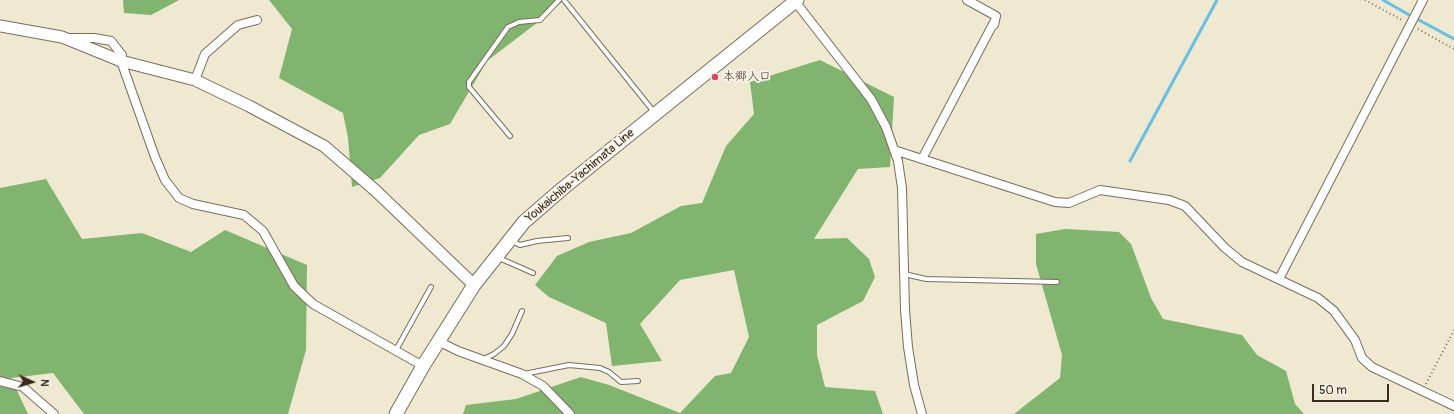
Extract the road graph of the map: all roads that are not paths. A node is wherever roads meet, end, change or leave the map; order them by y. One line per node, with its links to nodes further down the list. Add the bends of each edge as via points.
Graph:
1 (559, 0): 11 (lane, via 540,20 519,22 508,27 469,82 469,86)
2 (564, 0): 10 (lane)
3 (796, 0): 10 (main road, Youkaichiba-Yachimata Line); 12 (street, via 871,99 886,127)
4 (967, 0): 13 (street, via 996,16 994,25)
5 (1423, 0): 19 (street)
6 (257, 20): 9 (street, via 238,25 205,54)
7 (0, 26): 8 (street, via 62,38)
8 (121, 61): 9 (street); 25 (street, via 155,157 165,180 179,198 244,215 263,231 302,296)
9 (195, 80): 21 (street, via 250,106 336,154)
10 (655, 114): 15 (main road, Youkaichiba-Yachimata Line, via 541,207 524,222)
11 (510, 136)
12 (894, 150): 13 (street); 18 (street, via 902,188)
13 (922, 159): 19 (street, via 1055,202 1069,203 1100,190 1169,200 1186,206 1225,248 1242,262)
14 (568, 238): 15 (lane, via 520,245)
15 (510, 240): 16 (main road, Youkaichiba-Yachimata Line)
16 (496, 257): 17 (lane); 21 (main road, Youkaichiba-Yachimata Line)
17 (533, 273)
18 (904, 274): 20 (lane, via 926,279); 35 (street, via 908,347)
19 (1279, 279): 31 (street, via 1318,298 1334,311 1355,340 1362,358 1372,368)
20 (1057, 282)
21 (474, 285): 24 (main road, Youkaichiba-Yachimata Line)
22 (432, 287): 25 (lane)
23 (522, 311): 26 (lane, via 504,346)
24 (438, 341): 26 (street); 27 (main road, Youkaichiba-Yachimata Line)
25 (396, 350): 27 (street)
26 (482, 360): 28 (street)
27 (423, 366): 33 (main road, Youkaichiba-Yachimata Line)
28 (522, 374): 30 (lane, via 569,365 600,368 621,382); 34 (street, via 543,386)
29 (0, 381): 32 (street, via 23,387)
30 (638, 381)
31 (1454, 406)
32 (54, 414)
33 (396, 414)
34 (570, 414)
35 (922, 414)

